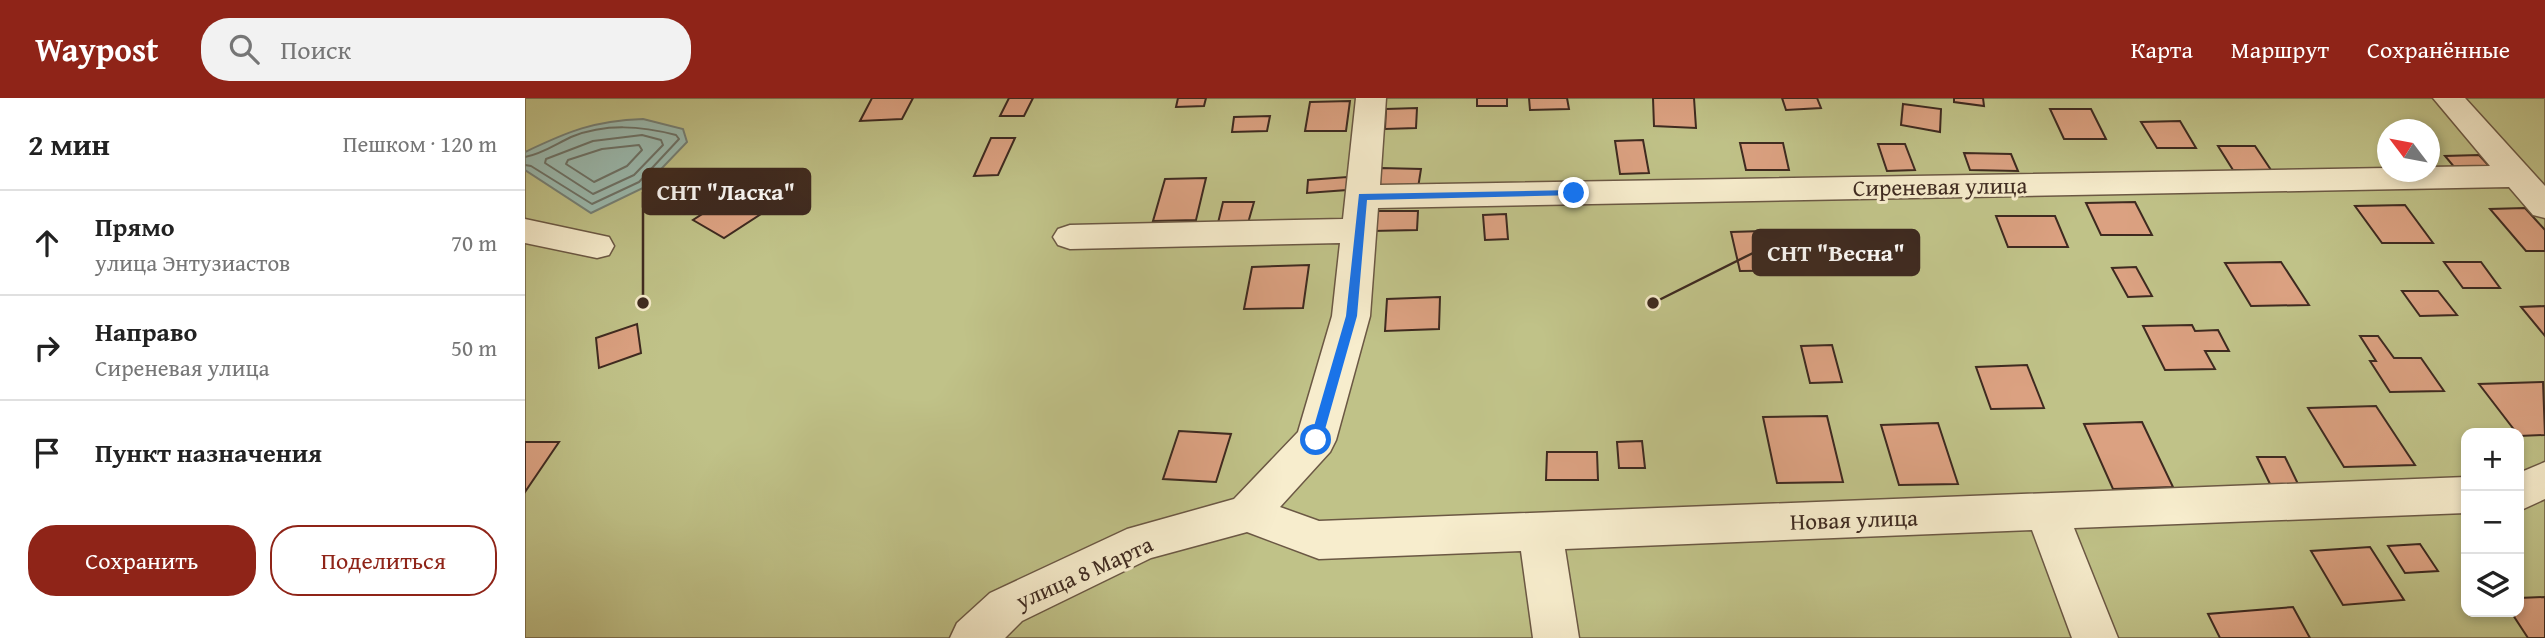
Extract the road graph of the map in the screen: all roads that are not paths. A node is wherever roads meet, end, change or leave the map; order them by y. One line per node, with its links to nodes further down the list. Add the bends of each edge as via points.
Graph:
1 (1371, 98): 5 (street)
2 (2448, 98): 3 (street)
3 (2519, 176): 4 (street); 5 (street, Сиреневая улица)
4 (2545, 207)
5 (1360, 214): 7 (street, Сиреневая улица); 13 (street, via 1351,316 1316,440)
6 (525, 231): 8 (street)
7 (1070, 237)
8 (597, 246)
9 (2545, 478): 10 (street)
10 (2522, 491)
11 (2461, 495): 12 (street, Новая улица)
12 (2046, 511): 14 (street, Новая улица); 17 (street)
13 (1247, 514): 14 (street, Новая улица, via 1319,540); 15 (street, улица 8 Марта, via 1142,542 1006,607)
14 (1539, 531): 16 (street)
15 (973, 638)
16 (1556, 638)
17 (2095, 638)

